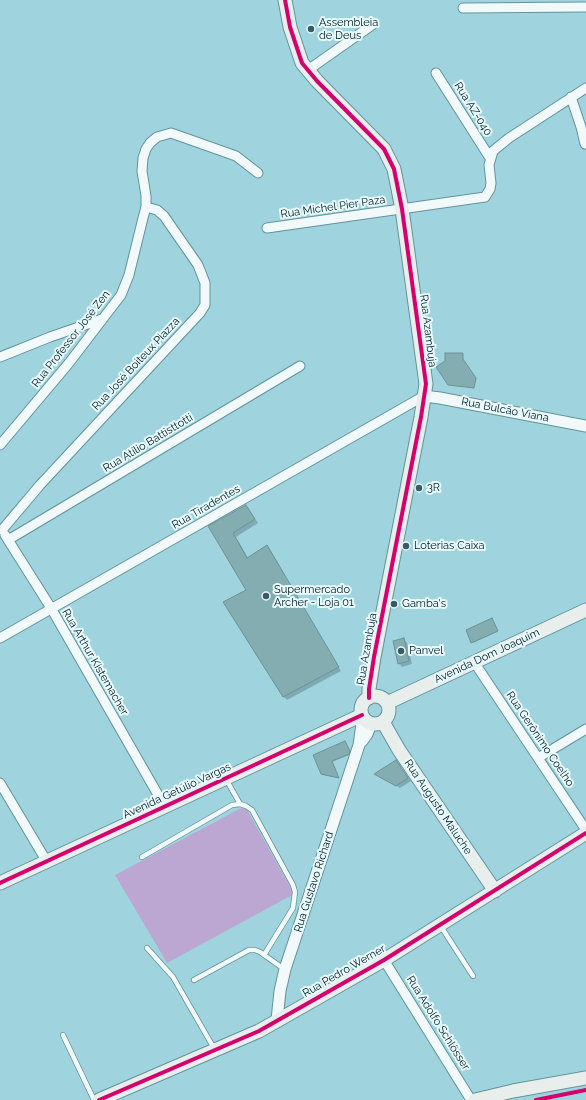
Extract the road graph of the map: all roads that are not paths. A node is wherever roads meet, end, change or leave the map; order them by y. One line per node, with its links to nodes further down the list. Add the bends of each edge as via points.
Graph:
1 (285, 0): 5 (main road, Rua Azambuja, via 297,52)
2 (586, 7): 3 (street)
3 (463, 8)
4 (372, 26): 5 (street)
5 (308, 70): 13 (main road, Rua Azambuja, via 384,149 394,169)
6 (436, 73): 10 (street, Rua AZ-040)
7 (586, 88): 8 (street)
8 (571, 97): 9 (street); 10 (street, via 500,144)
9 (585, 144)
10 (490, 158): 13 (street, Rua Michel Pier Paza, via 491,183 485,197)
11 (258, 173): 12 (street, Rua Professor José Zen, via 236,156 171,134 164,134 150,143 143,158)
12 (146, 207): 15 (street, Rua Professor José Zen, via 127,282 121,295); 21 (street, Rua José Boiteux Piazza, via 157,210 164,216 198,265 206,283 205,305 40,484)
13 (402, 209): 14 (street, Rua Michel Pier Paza); 18 (main road, Rua Azambuja, via 426,384)
14 (267, 228)
15 (102, 319): 16 (street); 20 (street, Rua Professor José Zen, via 69,363)
16 (0, 357)
17 (300, 366): 22 (street, Rua Atílio Battisttotti)
18 (424, 396): 19 (street, Rua Bulcão Viana); 23 (street, Rua Tiradentes); 27 (main road, Rua Azambuja, via 374,657)
19 (586, 426)
20 (0, 445)
21 (1, 531): 22 (street, Rua Arthur Kistemacher)
22 (8, 540): 23 (street, Rua Arthur Kistemacher)
23 (51, 608): 25 (street, Rua Tiradentes); 36 (street, Rua Arthur Kistemacher)
24 (586, 610): 26 (main road, Avenida Dom Joaquim)
25 (0, 638)
26 (474, 662): 28 (main road, Avenida Dom Joaquim); 32 (street, Rua Gerônimo Coelho)
27 (369, 698): 28 (main road, via 379,697); 29 (main road, via 361,711)
28 (387, 703): 29 (main road, via 387,718)
29 (368, 720): 31 (street, Rua Gustavo Richard, via 367,734); 31 (street, Rua Gustavo Richard, via 359,720 362,724); 33 (main road, Avenida Getúlio Vargas); 42 (main road, Rua Augusto Maluche, via 399,750)
30 (586, 729): 32 (street)
31 (359, 744): 47 (street, Rua Gustavo Richard)
32 (538, 758): 37 (street, Rua Gerônimo Coelho)
33 (226, 778): 35 (lane); 36 (main road, Avenida Getúlio Vargas)
34 (0, 783): 40 (street)
35 (240, 804): 39 (lane, via 232,805); 45 (lane, via 252,810 294,885 293,908)
36 (165, 807): 40 (main road, Avenida Getúlio Vargas)
37 (586, 830)
38 (586, 833): 42 (main road, Rua Pedro Werner)
39 (142, 858)
40 (47, 862): 41 (main road, Avenida Getúlio Vargas)
41 (0, 883)
42 (495, 891): 43 (main road, Rua Pedro Werner)
43 (440, 925): 46 (main road, Rua Pedro Werner); 48 (lane)
44 (147, 948): 52 (lane, via 173,977)
45 (264, 955): 47 (lane); 49 (lane, via 249,950)
46 (384, 960): 50 (main road, Rua Pedro Werner); 56 (street, Rua Adolfo Schlösser)
47 (285, 970): 50 (street, Rua Gustavo Richard)
48 (473, 976)
49 (194, 980)
50 (277, 1020): 52 (main road, Rua Pedro Werner)
51 (63, 1035): 54 (lane)
52 (216, 1051): 55 (main road, Rua Pedro Werner)
53 (586, 1078): 57 (main road)
54 (94, 1100)
55 (99, 1100)
56 (471, 1100)
57 (475, 1100)

